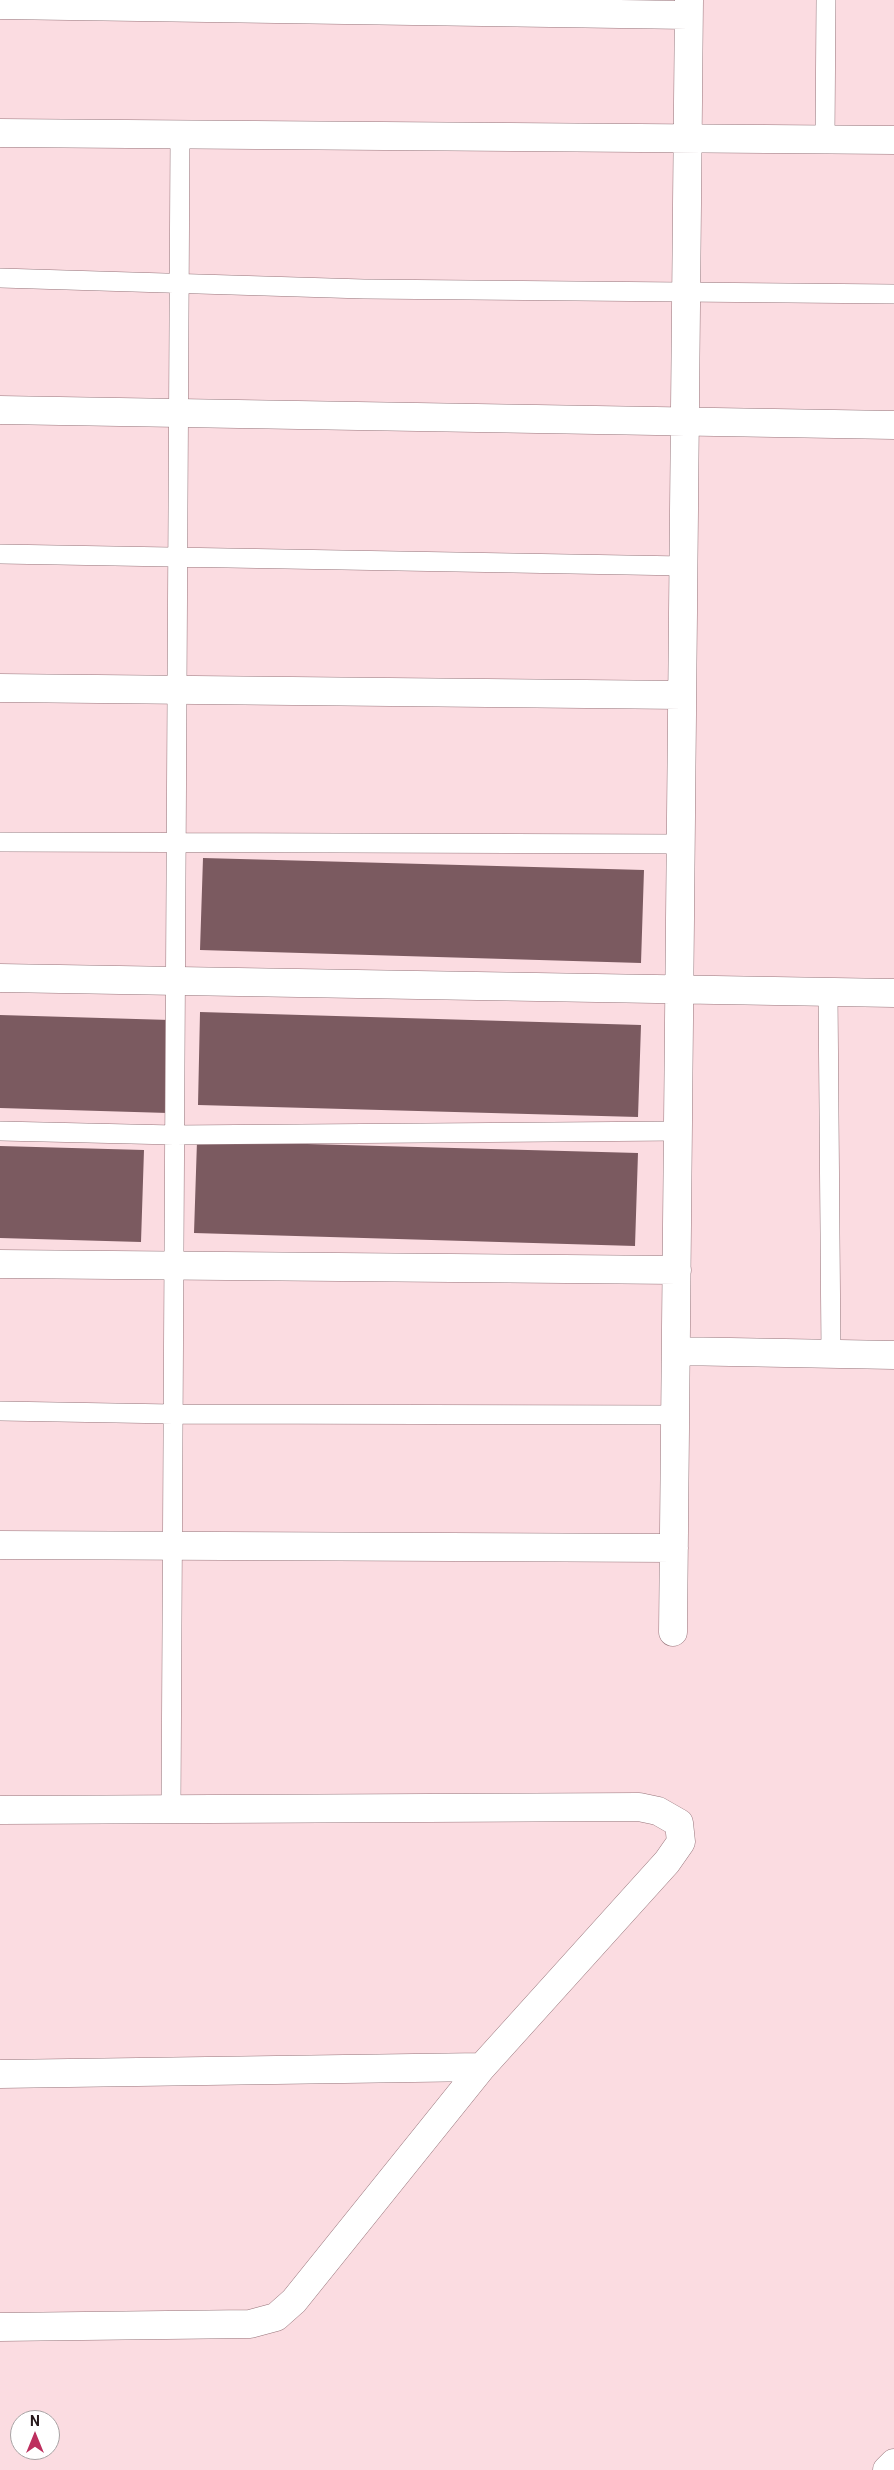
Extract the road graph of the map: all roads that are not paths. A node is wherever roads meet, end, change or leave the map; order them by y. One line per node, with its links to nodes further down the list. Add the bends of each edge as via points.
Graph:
1 (826, 0): 8 (lane)
2 (248, 4): 3 (street); 4 (street)
3 (0, 5)
4 (688, 8): 7 (street)
5 (0, 133): 6 (street)
6 (180, 135): 7 (street); 11 (lane)
7 (687, 139): 8 (street); 12 (street)
8 (826, 140): 9 (street)
9 (894, 140)
10 (0, 278): 11 (lane)
11 (179, 284): 12 (lane); 15 (lane)
12 (686, 292): 13 (lane); 16 (street)
13 (894, 294)
14 (0, 410): 15 (street)
15 (178, 413): 16 (street); 19 (lane)
16 (685, 422): 17 (street); 20 (street)
17 (894, 426)
18 (0, 554): 19 (lane)
19 (177, 557): 20 (lane); 22 (lane)
20 (684, 566): 23 (street)
21 (0, 688): 22 (street)
22 (177, 690): 23 (street); 25 (lane)
23 (682, 695): 26 (street)
24 (0, 842): 25 (lane)
25 (176, 843): 26 (lane); 28 (lane)
26 (681, 844): 29 (street)
27 (0, 978): 28 (street)
28 (175, 981): 29 (street); 34 (lane)
29 (678, 988): 30 (street); 33 (street)
30 (828, 992): 31 (street); 39 (lane)
31 (894, 993)
32 (0, 1131): 34 (lane)
33 (678, 1131): 34 (lane); 37 (street)
34 (174, 1135): 36 (lane)
35 (0, 1264): 36 (street)
36 (174, 1265): 37 (street); 42 (lane)
37 (677, 1270): 38 (street)
38 (676, 1351): 39 (street); 43 (street)
39 (831, 1354): 40 (street)
40 (894, 1355)
41 (0, 1411): 42 (lane)
42 (173, 1414): 43 (lane); 45 (lane)
43 (675, 1415): 46 (street)
44 (0, 1545): 45 (street)
45 (172, 1546): 46 (street); 48 (lane)
46 (674, 1548): 47 (street)
47 (673, 1632)
48 (171, 1809): 49 (street); 50 (street, via 639,1807 658,1811 679,1823 681,1842 667,1862)
49 (0, 1810)
50 (482, 2068): 51 (street); 52 (street, via 294,2301 276,2317 250,2324)
51 (0, 2074)
52 (0, 2327)
53 (894, 2463): 54 (street)
54 (886, 2470)

